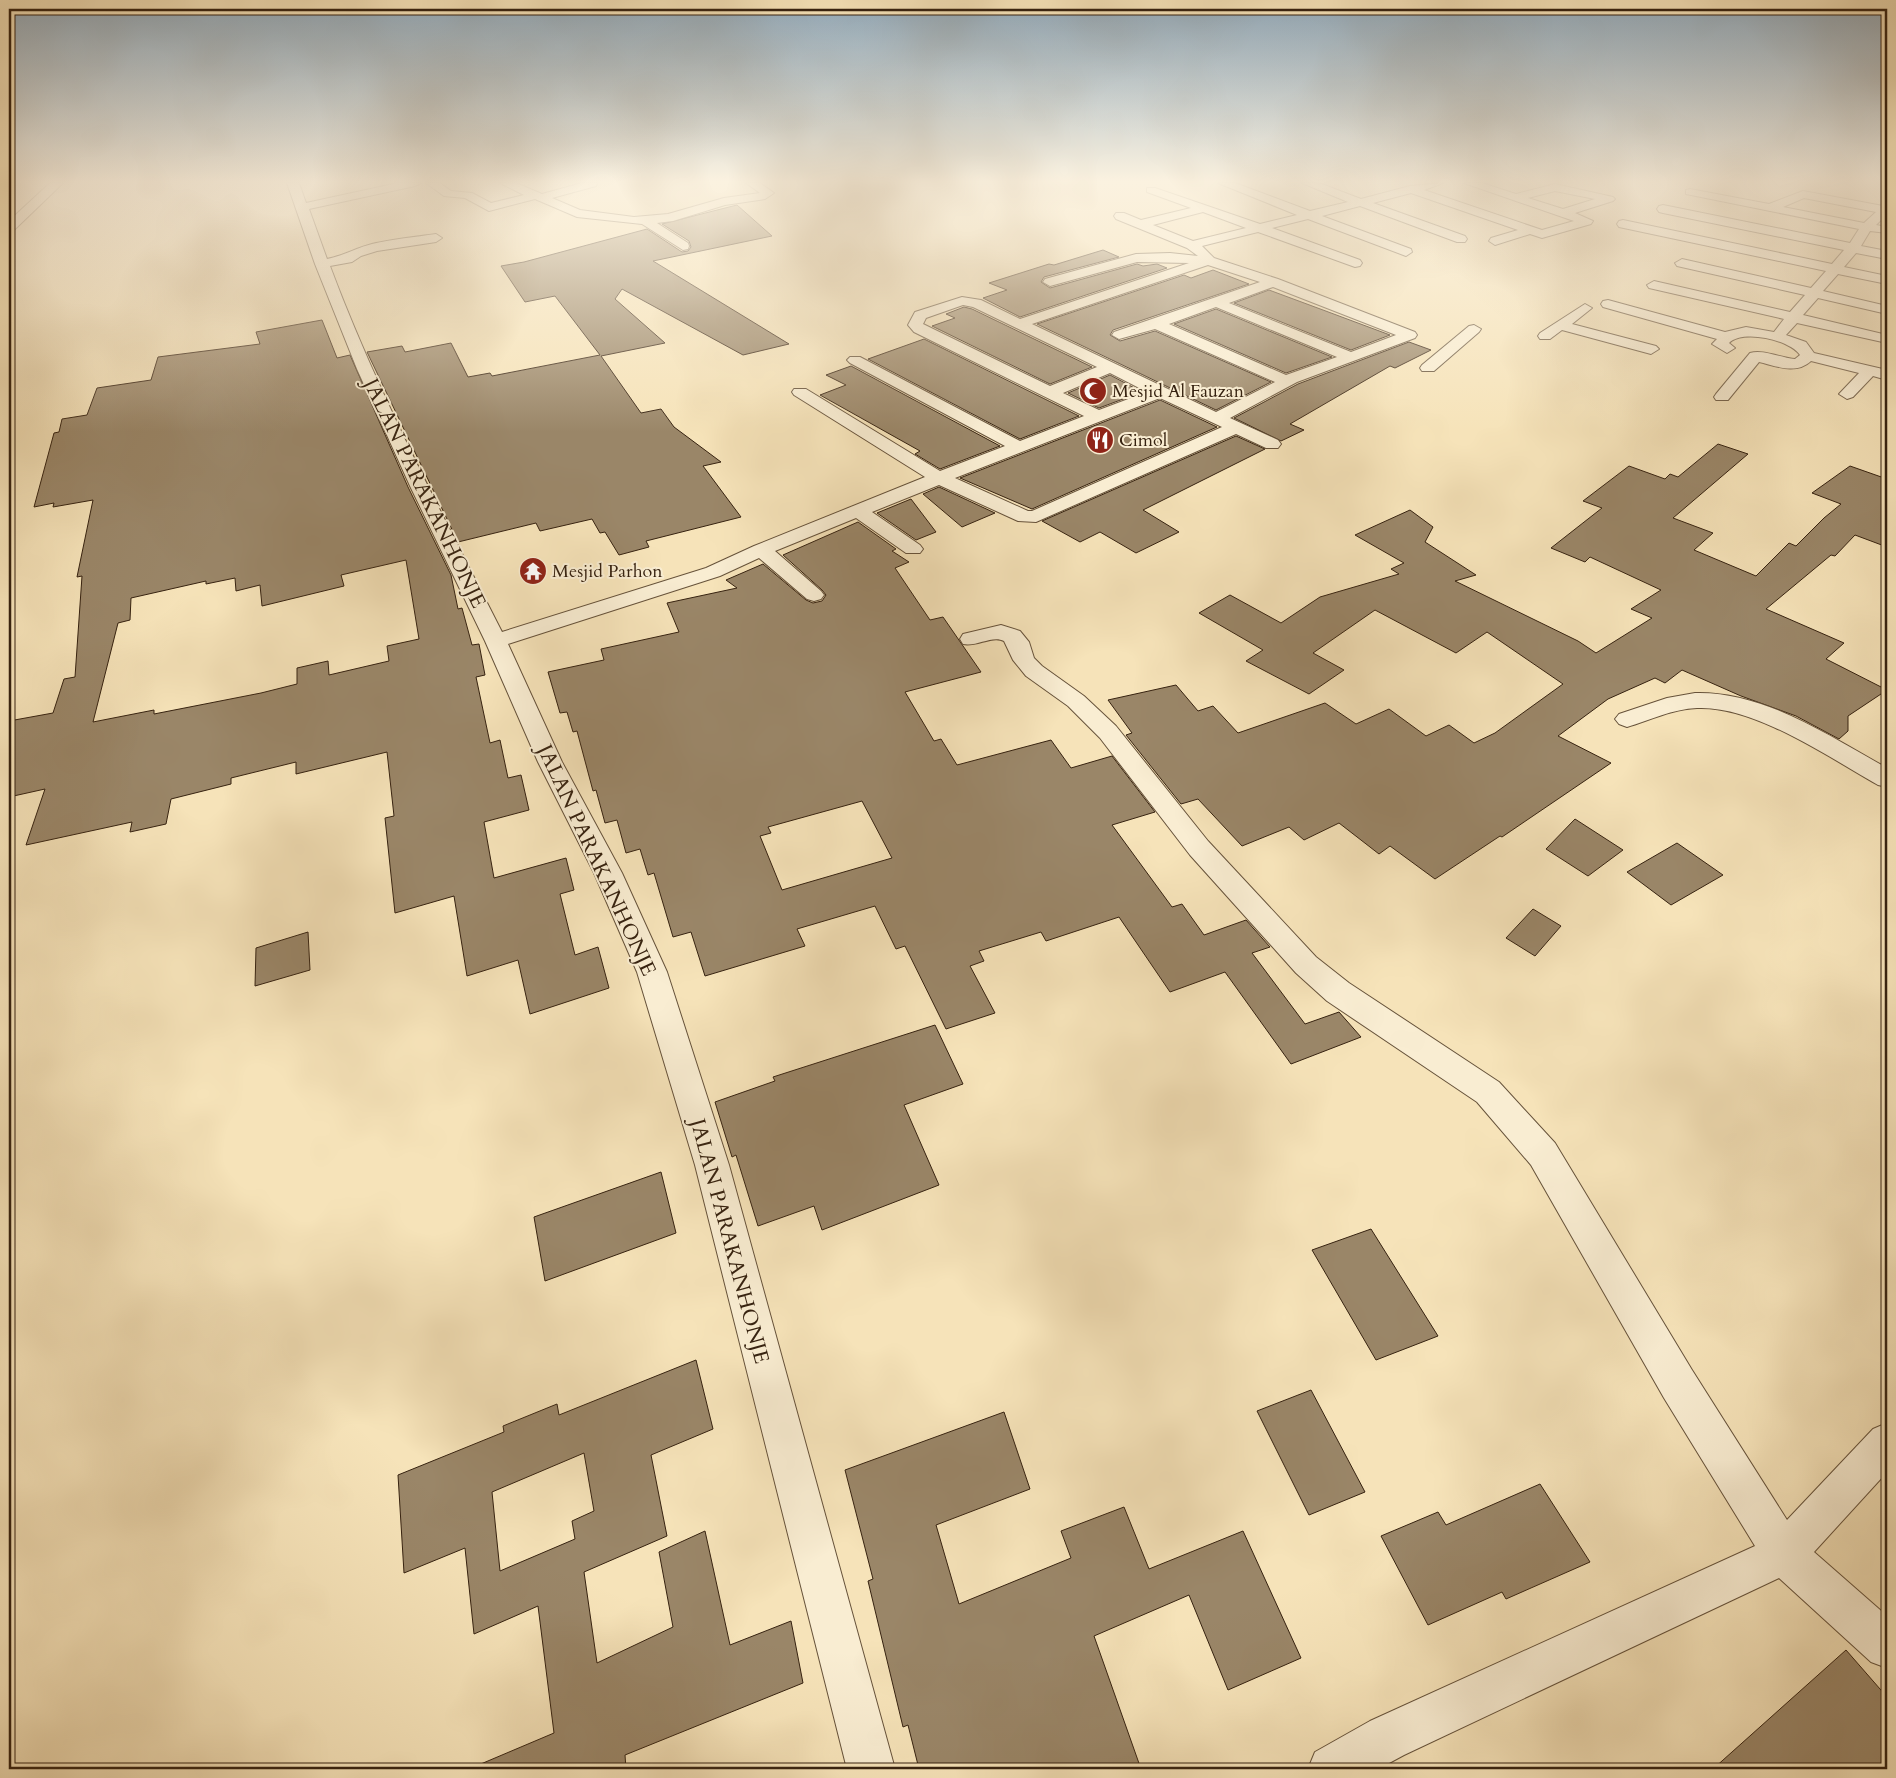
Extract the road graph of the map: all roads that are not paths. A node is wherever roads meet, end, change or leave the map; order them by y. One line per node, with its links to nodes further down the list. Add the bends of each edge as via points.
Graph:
1 (323, 266): 60 (street, JALAN PARAKANHONJE, via 365,369 419,486)
2 (1107, 266): 11 (street)
3 (1193, 266): 15 (street)
4 (1223, 266): 12 (street)
5 (1695, 266): 14 (street)
6 (1820, 266): 8 (street)
7 (1837, 266): 8 (street)
8 (1834, 269): 10 (street); 14 (street)
9 (1036, 276): 11 (street)
10 (1887, 280)
11 (1050, 282): 15 (street)
12 (1273, 282): 16 (street); 27 (street)
13 (1654, 285): 20 (street)
14 (1815, 293): 19 (street); 20 (street)
15 (1090, 301): 21 (street)
16 (1217, 303): 22 (street); 34 (street)
17 (1608, 304): 23 (street)
18 (1585, 308): 24 (street)
19 (1887, 310)
20 (1793, 317): 30 (street); 31 (street)
21 (1020, 323): 39 (street); 45 (street, via 966,301 920,315 915,325)
22 (1156, 324): 26 (street); 43 (street)
23 (1679, 324): 29 (street); 33 (street)
24 (1560, 326): 28 (street); 33 (street)
25 (1474, 329): 32 (street)
26 (1119, 335)
27 (1410, 335): 32 (street); 34 (street)
28 (1545, 336)
29 (1724, 336): 30 (street, via 1750,331); 35 (street, via 1720,344)
30 (1777, 337): 36 (street, via 1801,345)
31 (1887, 339)
32 (1451, 348): 40 (street)
33 (1651, 350): 38 (street)
34 (1348, 356): 43 (street)
35 (1755, 356): 36 (street, via 1799,364); 48 (street)
36 (1808, 356): 41 (street)
37 (855, 360): 53 (street)
38 (1635, 363)
39 (1112, 367): 45 (street); 46 (street)
40 (1428, 368)
41 (1870, 371): 42 (street); 47 (street)
42 (1887, 375)
43 (1286, 382): 50 (street)
44 (800, 392): 54 (street)
45 (1048, 392): 49 (street)
46 (1160, 392): 49 (street); 50 (street)
47 (1847, 394)
48 (1722, 397)
49 (1098, 416): 53 (street)
50 (1216, 418): 51 (street)
51 (1237, 428): 52 (street); 54 (street, via 1030,517 1020,516)
52 (1272, 444)
53 (1019, 447): 54 (street)
54 (939, 478): 55 (street)
55 (858, 511): 56 (street); 57 (street)
56 (913, 549)
57 (761, 550): 58 (street); 60 (street, via 713,572)
58 (814, 595)
59 (987, 635): 64 (street, via 1009,633 1018,642 1024,660 1034,671 1076,701 1108,732 1199,848 1306,965 1338,992 1488,1092 1520,1126 1543,1154 1583,1216 1659,1353)
60 (496, 641): 66 (street, JALAN PARAKANHONJE, via 550,762 608,873 652,972 712,1165)
61 (1627, 719): 62 (street, via 1688,701 1735,705 1801,732)
62 (1887, 779)
63 (1887, 1443): 64 (street)
64 (1784, 1554): 65 (street); 67 (street, via 1387,1738)
65 (1887, 1646)
66 (871, 1769)
67 (1332, 1769)

